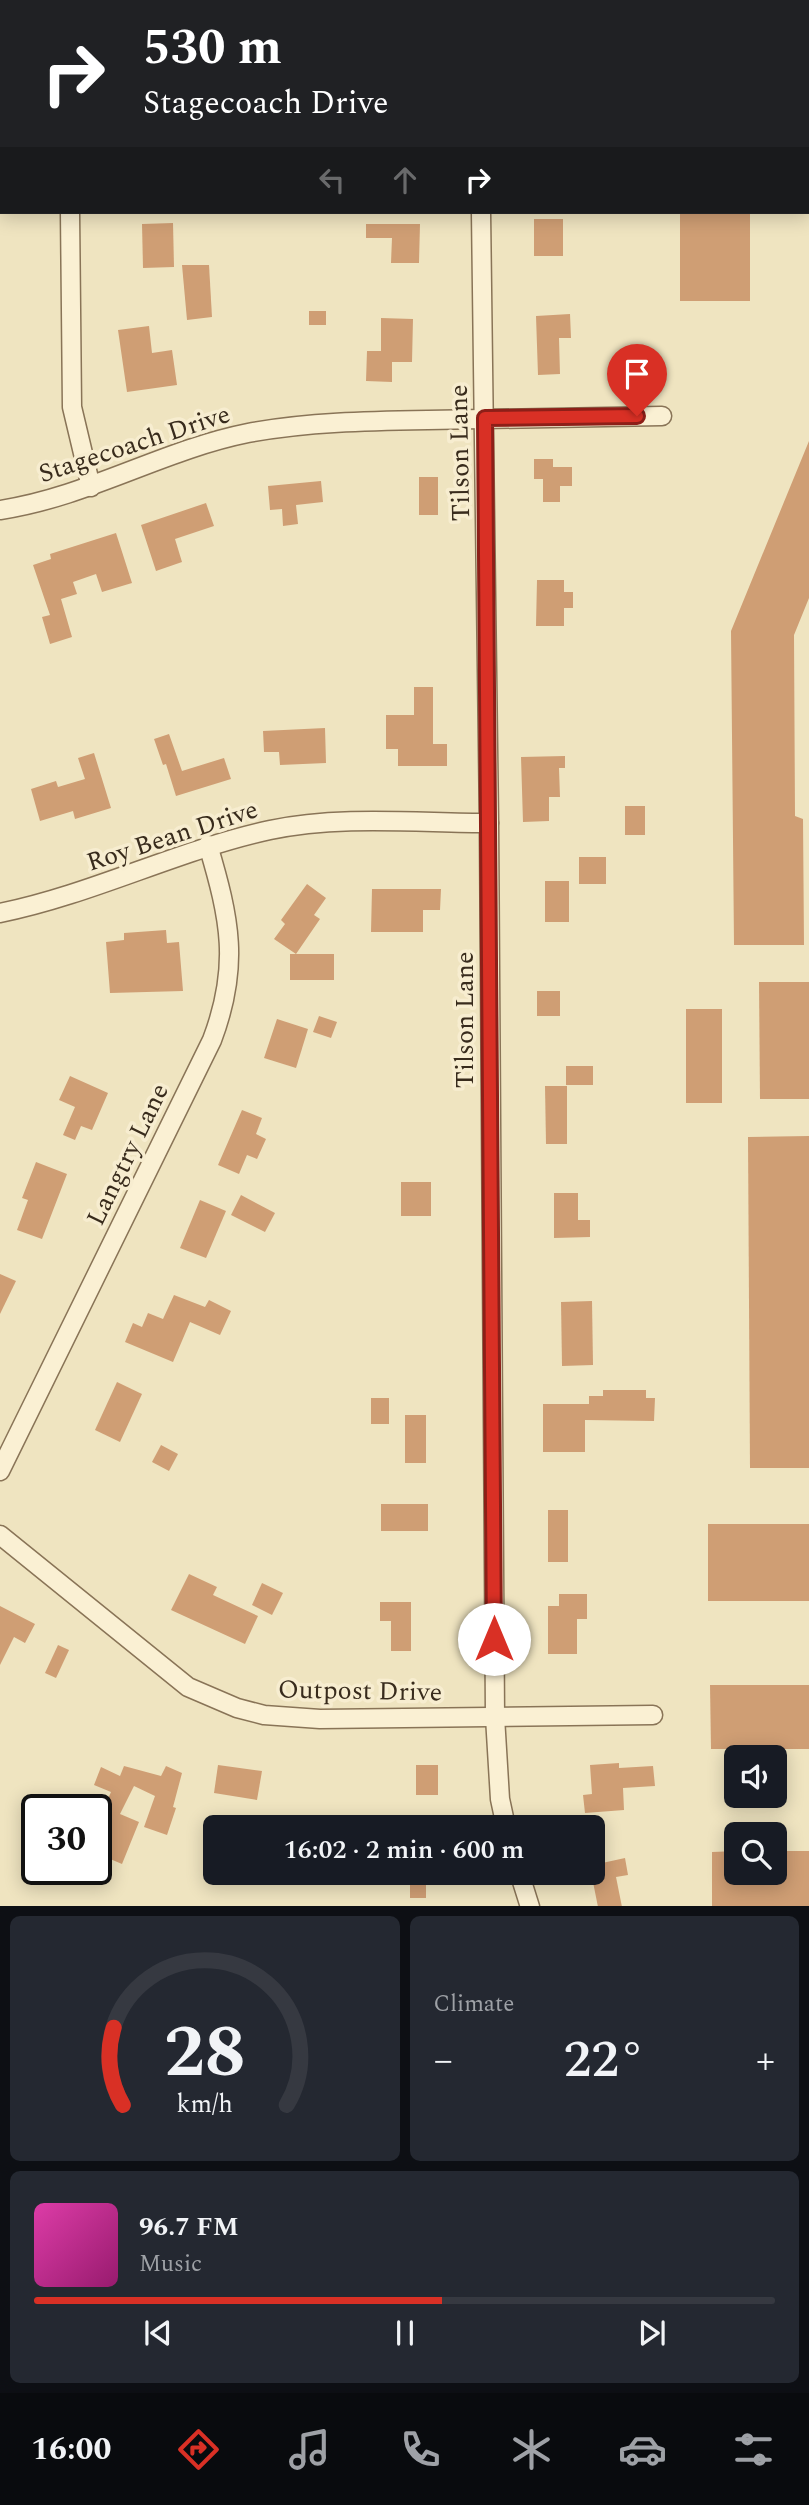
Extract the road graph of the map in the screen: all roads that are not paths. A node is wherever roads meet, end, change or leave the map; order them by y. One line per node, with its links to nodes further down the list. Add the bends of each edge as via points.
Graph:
1 (70, 214): 5 (street, via 71,395 75,432)
2 (481, 214): 4 (street, Tilson Lane)
3 (662, 416): 4 (street, Stagecoach Drive)
4 (485, 418): 5 (street, Stagecoach Drive, via 339,422 248,433 173,453); 7 (street, Tilson Lane)
5 (91, 487): 6 (street, Stagecoach Drive)
6 (0, 510)
7 (489, 823): 8 (street, Roy Bean Drive, via 312,825); 13 (street, Tilson Lane)
8 (208, 845): 9 (street, Roy Bean Drive, via 47,903); 10 (street, Langtry Lane, via 226,904 232,958 224,1009)
9 (0, 913)
10 (0, 1471)
11 (0, 1535): 13 (street, Outpost Drive, via 158,1665 211,1699 264,1715 320,1719)
12 (653, 1715): 13 (street, Outpost Drive)
13 (495, 1717): 14 (street, Tilson Lane)
14 (503, 1815)
15 (523, 1885): 16 (street)
16 (530, 1906)

